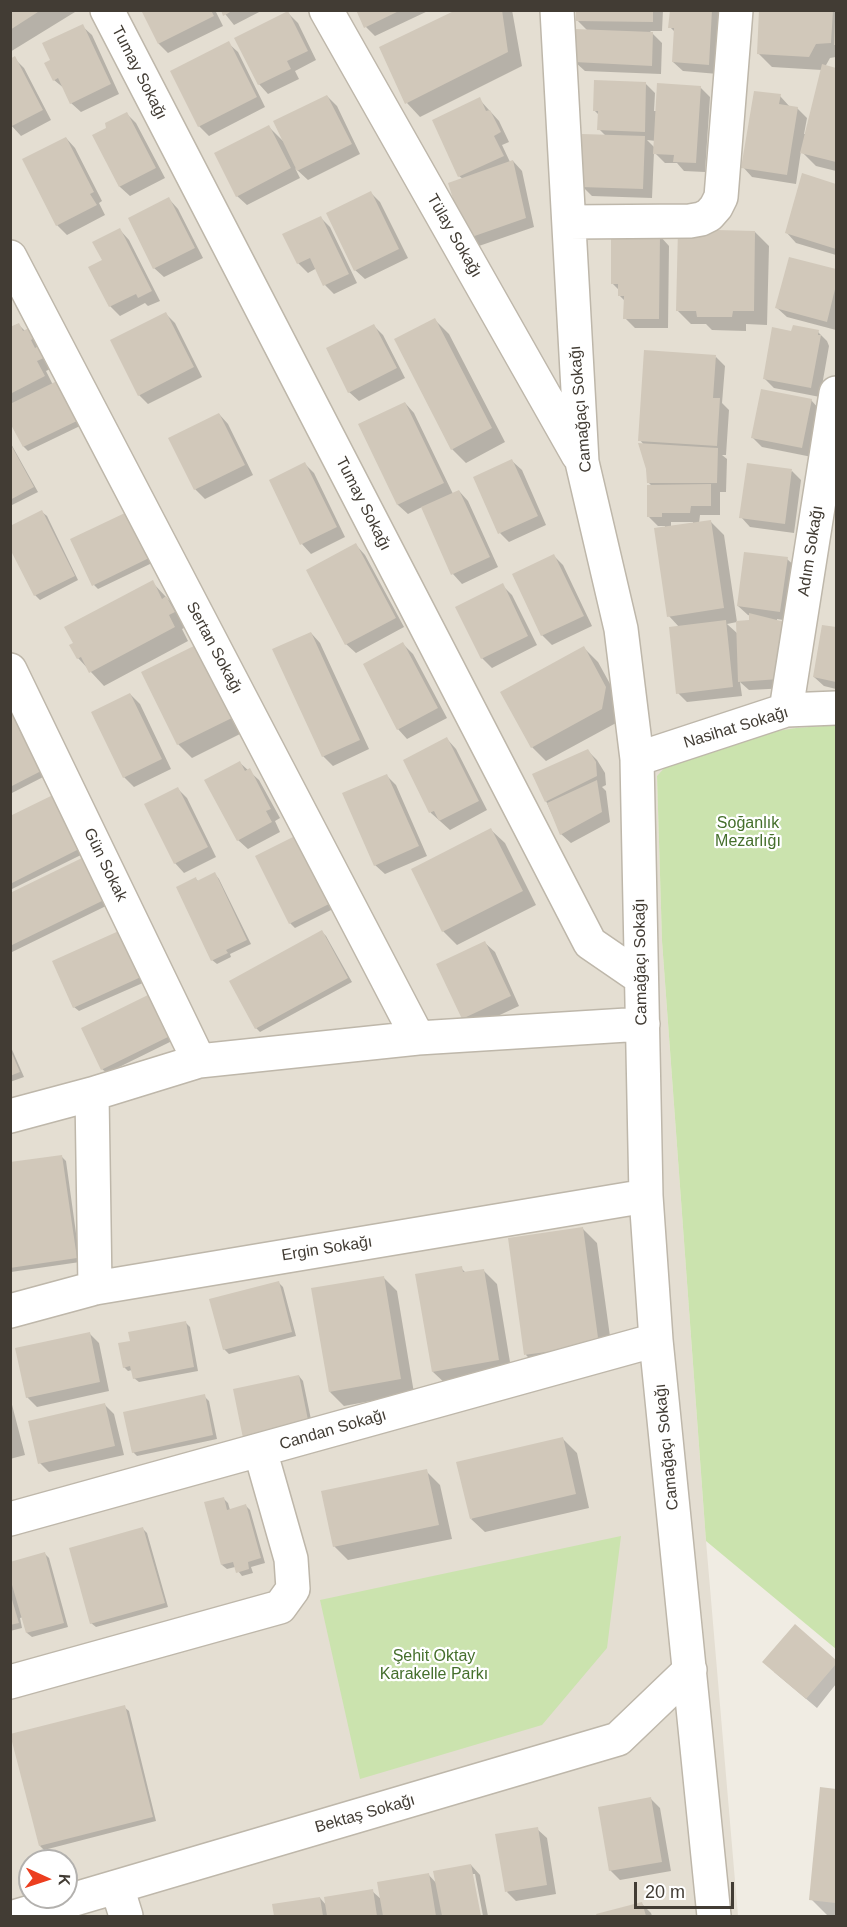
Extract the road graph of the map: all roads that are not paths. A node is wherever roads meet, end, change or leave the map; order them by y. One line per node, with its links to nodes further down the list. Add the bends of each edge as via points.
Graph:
1 (107, 10): 13 (street, Tumay Sokağı, via 590,943)
2 (326, 10): 8 (street, Tülay Sokağı)
3 (557, 10): 5 (street, Camağaçı Sokağı)
4 (736, 10): 5 (street, via 721,197 716,207 690,221)
5 (568, 222): 8 (street, Camağaçı Sokağı)
6 (10, 257): 15 (street, Sertan Sokağı)
7 (837, 393): 11 (street, Adım Sokağı)
8 (582, 462): 12 (street, Camağaçı Sokağı, via 621,629)
9 (10, 670): 16 (street, Gün Sokak)
10 (837, 708): 11 (street, Nasihat Sokağı)
11 (786, 710): 12 (street, Nasihat Sokağı)
12 (638, 759): 13 (street, Camağaçı Sokağı)
13 (641, 978): 14 (street, Camağaçı Sokağı)
14 (643, 1024): 15 (street); 19 (street, Camağaçı Sokağı)
15 (418, 1038): 16 (street)
16 (199, 1061): 17 (street)
17 (92, 1094): 18 (street); 20 (street)
18 (10, 1116)
19 (646, 1196): 20 (street, Ergin Sokağı); 22 (street, Camağaçı Sokağı)
20 (95, 1288): 21 (street, Ergin Sokağı)
21 (10, 1311)
22 (656, 1340): 23 (street, Candan Sokağı); 25 (street, Camağaçı Sokağı)
23 (260, 1450): 24 (street, Candan Sokağı); 26 (street, via 291,1559 293,1589 280,1607)
24 (10, 1519)
25 (690, 1670): 27 (street, Bektaş Sokağı, via 618,1739); 29 (street, Camağaçı Sokağı)
26 (10, 1682)
27 (122, 1902): 28 (street, Bektaş Sokağı)
28 (17, 1917)
29 (714, 1917)

